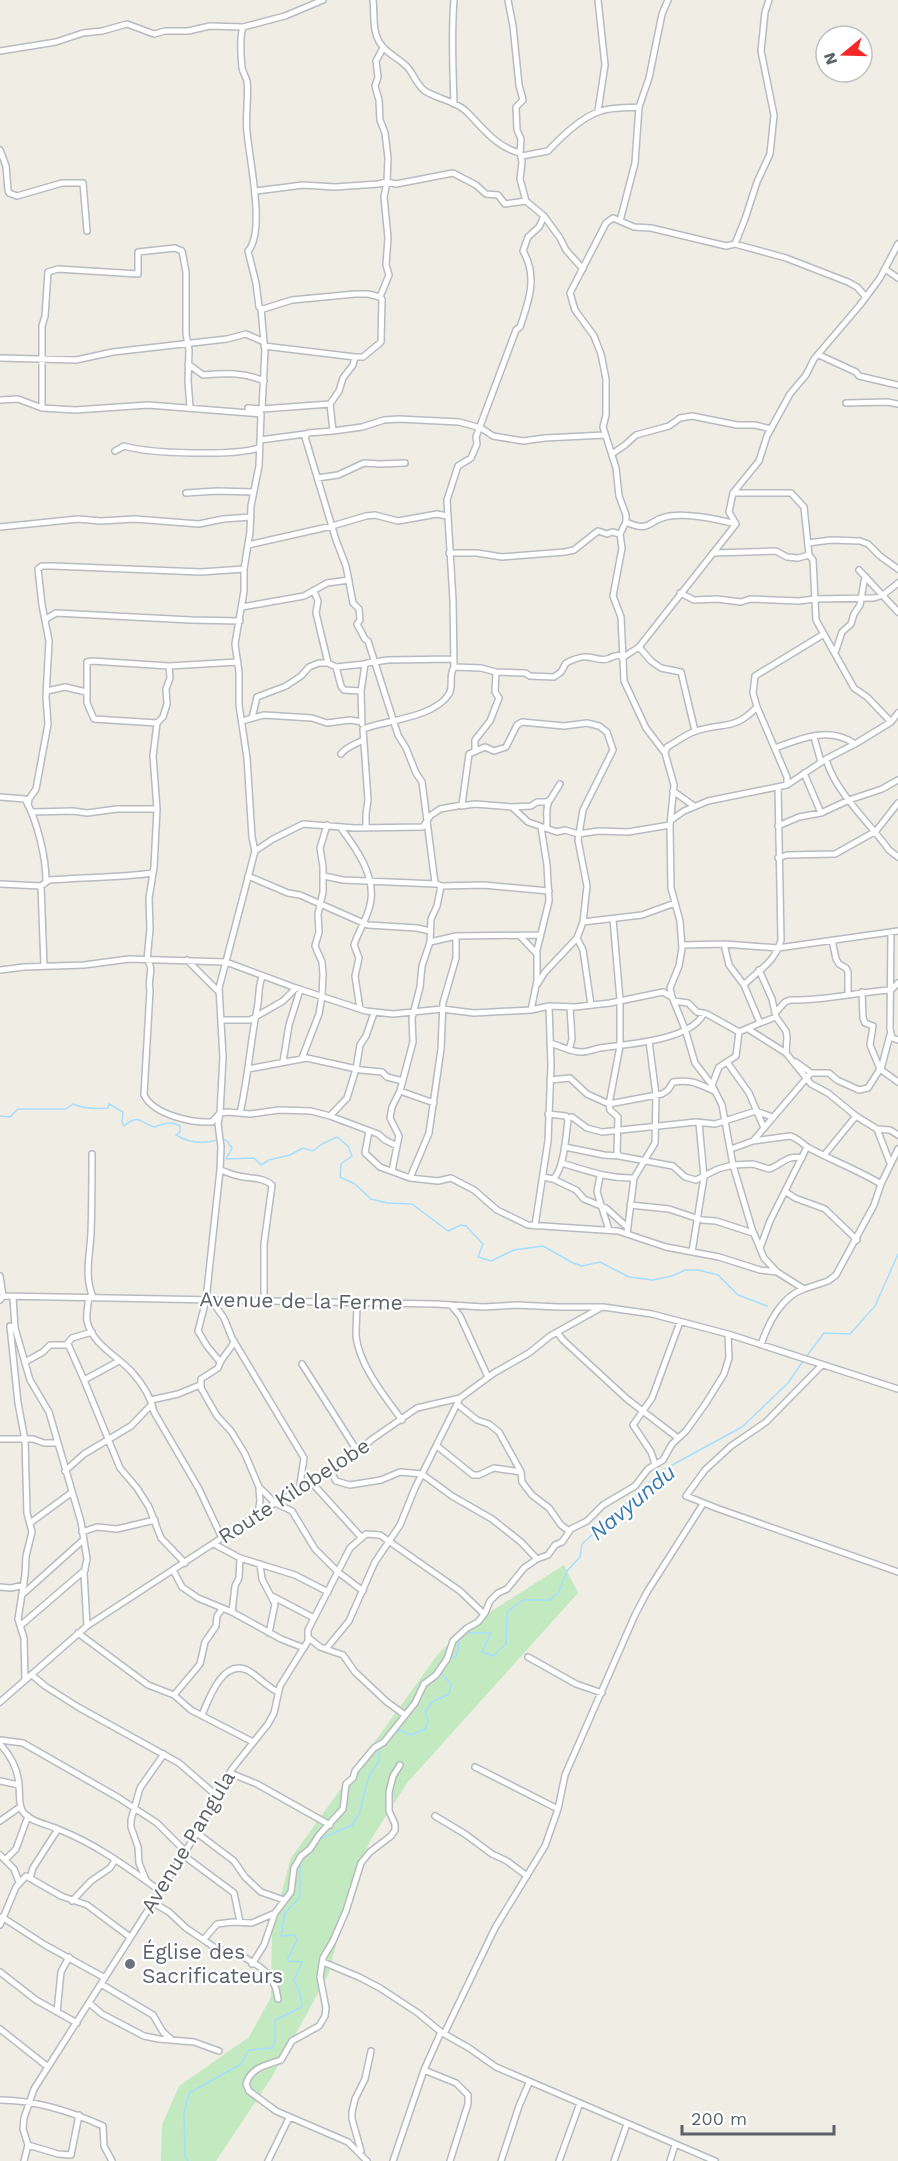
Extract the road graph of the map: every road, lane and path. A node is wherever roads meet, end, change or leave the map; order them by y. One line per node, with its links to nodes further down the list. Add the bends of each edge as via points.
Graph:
1 (323, 0): 8 (street)
2 (373, 0): 9 (street, via 374,28)
3 (453, 0): 11 (street)
4 (508, 0): 15 (street, via 523,100 516,107)
5 (597, 0): 13 (street, via 605,65)
6 (668, 0): 12 (street)
7 (769, 0): 22 (street, via 761,51 774,115 770,154)
8 (243, 27): 10 (street, via 210,26 154,34 127,24); 17 (street, via 246,131)
9 (383, 48): 11 (street, via 406,66 424,91); 16 (street, via 376,61 375,86 386,141)
10 (0, 51)
11 (454, 104): 15 (street, via 491,137)
12 (639, 107): 13 (street); 20 (street, via 635,163)
13 (598, 111): 15 (street, via 548,151)
14 (0, 150): 21 (street, via 12,195 62,183 83,183)
15 (521, 154): 18 (street, via 520,179)
16 (387, 182): 17 (street, via 335,187 303,184); 18 (street, via 396,184 453,173 486,194 498,195 506,204); 27 (street, via 384,197 389,275)
17 (256, 191): 29 (street, via 253,243 248,252)
18 (526, 201): 19 (street)
19 (544, 216): 24 (street); 47 (street, via 523,251 530,262 531,294)
20 (620, 221): 22 (street, via 726,246); 24 (street, via 606,223)
21 (87, 231)
22 (735, 244): 28 (street, via 848,282)
23 (898, 244): 25 (street)
24 (583, 268): 51 (street, via 570,293 575,310 594,336 601,354 606,379)
25 (885, 269): 26 (street); 28 (street)
26 (898, 278)
27 (380, 297): 29 (street, via 368,294 292,300); 33 (street, via 381,342 363,357)
28 (866, 297): 32 (street)
29 (261, 309): 31 (street)
30 (188, 343): 31 (street, via 246,334); 35 (street, via 75,360); 35 (street, via 182,250 138,252 138,274 58,269 48,272); 36 (street)
31 (264, 344): 33 (street); 37 (street)
32 (819, 355): 38 (street, via 859,376); 48 (street, via 790,394)
33 (355, 357): 41 (street)
34 (0, 358): 35 (street)
35 (41, 359): 44 (street)
36 (188, 364): 37 (street, via 203,375 230,373); 43 (street)
37 (264, 381): 46 (street)
38 (898, 384)
39 (0, 400): 44 (street, via 18,399)
40 (846, 403): 42 (street)
41 (330, 404): 46 (street); 49 (street)
42 (898, 404)
43 (190, 407): 44 (street); 52 (street, via 261,414)
44 (42, 408)
45 (249, 408): 46 (street)
46 (262, 409)
47 (481, 428): 49 (street, via 459,422 399,419); 51 (street, via 493,436 523,441); 61 (street, via 471,458 458,466 447,500)
48 (771, 429): 55 (street, via 692,416 636,435); 60 (street, via 759,461)
49 (333, 431): 50 (street)
50 (305, 434): 52 (street); 57 (street)
51 (605, 435): 55 (street)
52 (260, 440): 53 (street)
53 (259, 448): 54 (street, via 247,452 179,452 124,446); 58 (street)
54 (115, 451)
55 (612, 454): 63 (street)
56 (405, 463): 57 (street, via 364,463 338,475)
57 (317, 478): 65 (street)
58 (254, 492): 59 (street); 62 (street)
59 (186, 493)
60 (733, 493): 64 (street, via 729,512); 68 (street, via 791,493 804,507)
61 (447, 516): 65 (street, via 398,522 375,515); 71 (street)
62 (252, 517): 66 (street, via 199,524 78,519); 69 (street)
63 (626, 522): 64 (street, via 650,526 664,517 690,515); 67 (street)
64 (736, 524): 70 (street)
65 (332, 526): 69 (street); 77 (street)
66 (0, 527)
67 (620, 534): 71 (street, via 598,531 574,550 565,552 502,557); 91 (street, via 622,548 613,596 621,617)
68 (808, 543): 72 (street); 74 (street, via 860,541)
69 (248, 545): 73 (street)
70 (713, 553): 72 (street, via 776,551 787,557); 80 (street)
71 (449, 554): 92 (street)
72 (809, 555): 83 (street, via 813,560)
73 (244, 569): 84 (street); 86 (street, via 201,572 42,566 38,569)
74 (898, 569)
75 (859, 570): 76 (street)
76 (865, 576): 81 (street); 82 (street)
77 (349, 580): 79 (street, via 327,583); 93 (street, via 353,603 360,614 357,624)
78 (898, 584): 81 (street)
79 (314, 591): 84 (street); 95 (street)
80 (680, 593): 83 (street, via 694,600); 89 (street)
81 (883, 595): 82 (street); 85 (street)
82 (861, 598): 83 (street); 90 (street)
83 (814, 599): 88 (street, via 816,620)
84 (242, 607): 87 (street)
85 (898, 612)
86 (46, 619): 87 (street, via 56,614); 101 (street)
87 (240, 621): 94 (street, via 235,644)
88 (824, 634): 90 (street); 104 (street, via 755,676 753,693)
89 (639, 647): 91 (street); 112 (street, via 661,668 681,672)
90 (835, 653): 109 (street, via 854,688)
91 (622, 657): 100 (street, via 578,658 566,663 554,677); 118 (street, via 627,689 646,728)
92 (453, 659): 93 (street); 99 (street)
93 (374, 661): 96 (street); 108 (street)
94 (238, 662): 97 (street); 107 (street)
95 (328, 663): 98 (street); 106 (street, via 309,667 286,686 257,697)
96 (364, 664): 98 (street); 102 (street)
97 (170, 666): 103 (street, via 87,662); 110 (street, via 167,704)
98 (336, 667): 102 (street, via 344,690)
99 (454, 667): 100 (street); 108 (street, via 451,689 445,699 412,717)
100 (496, 672): 117 (street, via 495,692 499,698 490,721 476,740)
101 (47, 691): 103 (street, via 65,687); 131 (street, via 48,724 36,789)
102 (362, 691): 111 (street)
103 (86, 692): 110 (street, via 94,719)
104 (757, 707): 112 (street, via 738,723); 116 (street)
105 (898, 713): 109 (street)
106 (252, 718): 107 (street); 111 (street, via 312,718 327,723 350,720)
107 (242, 721): 147 (street)
108 (393, 721): 111 (street); 139 (street, via 422,782)
109 (891, 722): 115 (street)
110 (157, 723): 135 (street, via 153,756)
111 (362, 726): 114 (street)
112 (695, 731): 118 (street, via 667,747)
113 (814, 737): 115 (street, via 827,733); 116 (street); 120 (street)
114 (363, 740): 119 (street); 143 (street)
115 (855, 744): 120 (street)
116 (775, 748): 124 (street)
117 (475, 750): 132 (street, via 468,758); 146 (street, via 506,747 522,722 600,726 607,732 614,750 583,810)
118 (665, 753): 126 (street)
119 (341, 754)
120 (823, 760): 121 (street); 128 (street)
121 (804, 773): 124 (street); 137 (street)
122 (898, 780): 128 (street)
123 (560, 784): 129 (street)
124 (787, 784): 125 (street)
125 (778, 787): 133 (street); 141 (street)
126 (673, 791): 133 (street); 138 (street)
127 (0, 796): 131 (street, via 25,799)
128 (849, 800): 137 (street); 145 (street)
129 (549, 801): 134 (street); 144 (street)
130 (898, 803): 145 (street)
131 (28, 805): 136 (street)
132 (461, 806): 134 (street); 139 (street, via 440,809)
133 (694, 806): 138 (street)
134 (512, 807): 144 (street, via 528,822)
135 (157, 809): 136 (street); 150 (street)
136 (32, 812): 155 (street, via 46,872)
137 (821, 813): 141 (street)
138 (670, 822): 146 (street, via 628,832); 160 (street, via 671,888)
139 (426, 824): 143 (street, via 416,828); 157 (street)
140 (327, 825): 142 (street); 147 (street, via 299,825); 152 (street, via 320,854)
141 (778, 826): 149 (street)
142 (340, 827): 143 (street); 154 (street)
143 (366, 827)
144 (544, 828): 146 (street); 159 (street)
145 (876, 831): 148 (street); 149 (street, via 835,854)
146 (578, 834): 164 (street, via 587,886)
147 (255, 851): 151 (street)
148 (898, 857)
149 (778, 858): 176 (street)
150 (152, 873): 155 (street); 178 (street)
151 (248, 876): 161 (street); 180 (street)
152 (324, 876): 153 (street); 158 (street)
153 (332, 879): 154 (street); 158 (street)
154 (369, 880): 157 (street); 163 (street, via 370,905)
155 (44, 884): 156 (street); 181 (street)
156 (0, 885)
157 (438, 885): 159 (street); 165 (street)
158 (323, 887): 161 (street)
159 (549, 891): 168 (street)
160 (675, 903): 162 (street, via 642,915); 175 (street)
161 (320, 904): 163 (street); 195 (street, via 315,946 322,962)
162 (613, 919): 164 (street); 197 (street)
163 (363, 922): 165 (street); 201 (street, via 354,945 359,958 355,976)
164 (583, 922): 171 (street)
165 (430, 931): 173 (street)
166 (891, 932): 167 (street); 172 (street); 190 (street)
167 (898, 932)
168 (540, 935): 170 (street); 177 (street)
169 (456, 936): 170 (street); 173 (street); 202 (street, via 456,958)
170 (520, 936): 177 (street)
171 (578, 938): 188 (street); 198 (street)
172 (832, 940): 176 (street); 194 (street, via 836,959 848,972)
173 (430, 942): 204 (street)
174 (724, 944): 175 (street); 176 (street); 187 (street, via 729,965)
175 (682, 945): 185 (street)
176 (778, 948): 183 (street)
177 (537, 954): 188 (street)
178 (147, 960): 179 (street); 181 (street); 240 (street, via 152,971 148,981 146,1099 166,1113 192,1122 212,1122)
179 (187, 960): 180 (street); 191 (street)
180 (226, 962): 184 (street); 191 (street)
181 (44, 966): 182 (street)
182 (0, 970)
183 (759, 970): 187 (street); 207 (street)
184 (262, 977): 189 (street); 208 (street)
185 (672, 980): 192 (street); 196 (street)
186 (898, 983): 190 (street)
187 (744, 985): 210 (street)
188 (536, 986): 203 (street)
189 (298, 989): 195 (street); 208 (street); 223 (street)
190 (891, 990): 193 (street); 214 (street)
191 (219, 992): 209 (street)
192 (657, 992): 196 (street); 197 (street)
193 (862, 992): 194 (street); 227 (street, via 863,1018 873,1026 870,1045)
194 (848, 995): 207 (street, via 790,1000)
195 (322, 996): 201 (street); 221 (street)
196 (673, 999): 206 (street); 211 (street)
197 (620, 1000): 198 (street); 218 (street)
198 (591, 1005): 200 (street)
199 (549, 1006): 200 (street); 203 (street); 217 (street)
200 (570, 1007): 219 (street)
201 (360, 1009): 205 (street)
202 (442, 1009): 203 (street, via 474,1013); 204 (street); 237 (street)
203 (531, 1010)
204 (413, 1012): 205 (street); 231 (street, via 414,1036)
205 (374, 1013): 226 (street, via 360,1045)
206 (704, 1013): 211 (street); 213 (street)
207 (776, 1015): 210 (street); 220 (street, via 786,1031)
208 (255, 1017): 209 (street); 225 (street)
209 (222, 1020): 240 (street)
210 (760, 1023): 212 (street)
211 (685, 1029): 216 (street); 233 (street, via 694,1063)
212 (748, 1029): 213 (street); 220 (street)
213 (739, 1032): 224 (street, via 736,1056)
214 (890, 1035): 215 (street); 227 (street)
215 (898, 1040)
216 (649, 1041): 218 (street); 236 (street)
217 (550, 1042): 219 (street); 229 (street)
218 (620, 1046): 219 (street, via 583,1052); 238 (street)
219 (569, 1050)
220 (786, 1053): 222 (street)
221 (302, 1058): 223 (street); 226 (street)
222 (791, 1059): 228 (street); 230 (street)
223 (283, 1062): 225 (street)
224 (727, 1062): 233 (street, via 718,1067); 239 (street, via 749,1093)
225 (248, 1069): 241 (street)
226 (356, 1069): 231 (street, via 382,1072); 243 (street, via 347,1098)
227 (881, 1069): 228 (street, via 868,1088 859,1090 829,1073); 232 (street)
228 (811, 1073): 230 (street)
229 (550, 1080): 238 (street, via 570,1078 587,1094); 242 (street)
230 (806, 1080): 244 (street); 245 (street)
231 (403, 1081): 234 (street)
232 (898, 1082)
233 (712, 1085): 235 (street)
234 (400, 1091): 237 (street); 256 (street, via 390,1118 399,1136)
235 (716, 1092): 236 (street, via 687,1080 673,1082 666,1092); 247 (street)
236 (656, 1095): 238 (street); 249 (street)
237 (434, 1104): 274 (street, via 429,1132)
238 (609, 1104): 252 (street, via 618,1117)
239 (756, 1111): 245 (street); 247 (street); 250 (street)
240 (220, 1113): 241 (street); 269 (street)
241 (240, 1113): 243 (street, via 311,1111)
242 (548, 1114): 246 (street); 272 (street)
243 (330, 1116): 253 (street)
244 (856, 1116): 251 (street); 262 (street)
245 (772, 1117): 250 (street)
246 (567, 1118): 252 (street, via 572,1117 595,1131); 258 (street)
247 (726, 1122): 248 (street); 259 (street)
248 (699, 1123): 249 (street); 273 (street)
249 (656, 1126): 252 (street); 265 (street, via 655,1143)
250 (764, 1128): 255 (street)
251 (878, 1129): 254 (street); 267 (street)
252 (616, 1130): 263 (street)
253 (369, 1131): 256 (street); 270 (street, via 365,1153 380,1167)
254 (898, 1135)
255 (753, 1141): 257 (street, via 790,1136); 259 (street)
256 (397, 1146): 270 (street)
257 (807, 1147): 262 (street); 264 (street)
258 (565, 1148): 263 (street); 266 (street)
259 (731, 1149): 268 (street)
260 (898, 1149): 267 (street)
261 (92, 1154): 296 (street, via 88,1275)
262 (825, 1154): 277 (street)
263 (619, 1156): 265 (street)
264 (802, 1158): 268 (street, via 794,1156 769,1169 753,1164); 278 (street)
265 (644, 1161): 273 (street, via 674,1166 685,1177 696,1180); 275 (street)
266 (561, 1163): 271 (street); 276 (street)
267 (890, 1163): 277 (street)
268 (734, 1166): 273 (street); 285 (street)
269 (220, 1170): 298 (street, via 272,1185 264,1244); 299 (street)
270 (392, 1171): 274 (street)
271 (600, 1176): 275 (street); 280 (street, via 597,1192)
272 (543, 1177): 276 (street); 282 (street)
273 (704, 1177): 281 (street)
274 (410, 1178): 282 (street, via 451,1178 507,1216)
275 (634, 1178): 279 (street)
276 (553, 1179): 280 (street)
277 (881, 1184): 287 (street)
278 (786, 1192): 287 (street, via 825,1209); 288 (street)
279 (630, 1205): 281 (street, via 669,1209); 283 (street)
280 (602, 1206): 283 (street); 284 (street)
281 (698, 1218): 285 (street); 289 (street)
282 (534, 1226): 284 (street)
283 (627, 1227): 286 (street)
284 (609, 1230): 286 (street)
285 (753, 1233): 288 (street)
286 (627, 1234): 289 (street)
287 (857, 1240): 293 (street, via 836,1275)
288 (760, 1248): 290 (street)
289 (692, 1252): 290 (street)
290 (777, 1272): 292 (street)
291 (0, 1276): 297 (street)
292 (789, 1280): 293 (street); 294 (street)
293 (804, 1288): 294 (street)
294 (793, 1292): 310 (street, via 770,1321)
295 (13, 1297): 296 (street, Avenue de la Ferme); 297 (street, Avenue de la Ferme); 312 (street, via 15,1328)
296 (91, 1297): 299 (street, Avenue de la Ferme); 305 (street, via 87,1321)
297 (2, 1298)
298 (264, 1299): 299 (street, Avenue de la Ferme); 300 (street, Avenue de la Ferme)
299 (208, 1300): 308 (street, via 224,1318); 313 (street, via 198,1331)
300 (357, 1302): 301 (street, Avenue de la Ferme); 323 (street, via 360,1349 371,1376)
301 (451, 1305): 302 (street, Avenue de la Ferme); 316 (street)
302 (603, 1307): 303 (street, Avenue de la Ferme); 306 (street, Route Kilobelobe)
303 (680, 1322): 307 (street, Avenue de la Ferme); 322 (street, via 658,1384)
304 (10, 1326): 327 (street)
305 (92, 1332): 309 (street, via 72,1338); 311 (street)
306 (557, 1332): 316 (street, Route Kilobelobe); 322 (street)
307 (728, 1334): 310 (street, Avenue de la Ferme); 325 (street, via 729,1358 724,1374)
308 (234, 1341): 313 (street); 338 (street, via 304,1458)
309 (68, 1344): 312 (street, via 50,1345); 317 (street)
310 (761, 1345): 315 (street, Avenue de la Ferme)
311 (119, 1361): 317 (street); 321 (street, via 132,1372)
312 (25, 1362): 328 (street, via 30,1380 49,1412)
313 (220, 1362): 318 (street)
314 (302, 1364): 330 (street, via 354,1446)
315 (822, 1365): 319 (street, Avenue de la Ferme); 341 (street, via 766,1422 705,1470 686,1496)
316 (488, 1377): 320 (street, Route Kilobelobe)
317 (84, 1380): 324 (street)
318 (200, 1385): 321 (street); 337 (street, via 245,1455)
319 (898, 1389)
320 (459, 1401): 323 (street, Route Kilobelobe, via 424,1405); 329 (street); 334 (street, via 477,1420 499,1432)
321 (152, 1402): 324 (street, via 131,1426); 348 (street)
322 (642, 1412): 325 (street); 331 (street, via 633,1425)
323 (402, 1420): 330 (street, Route Kilobelobe)
324 (107, 1438): 333 (street); 343 (street, via 120,1468)
325 (678, 1438): 331 (street, via 663,1460)
326 (0, 1439): 327 (street)
327 (25, 1440): 328 (street); 344 (street)
328 (58, 1443): 333 (street)
329 (437, 1446): 334 (street, via 473,1475 494,1468); 335 (street)
330 (361, 1450): 332 (street, Route Kilobelobe)
331 (655, 1464): 345 (street, via 635,1486)
332 (330, 1470): 335 (street, via 336,1481 350,1485 400,1472); 336 (street, Route Kilobelobe)
333 (65, 1471): 339 (street)
334 (521, 1472): 345 (street, via 526,1489)
335 (422, 1474): 350 (street); 353 (street, via 492,1519)
336 (313, 1484): 338 (street, Route Kilobelobe); 347 (street)
337 (259, 1487): 340 (street); 342 (street)
338 (299, 1491): 340 (street, Route Kilobelobe)
339 (71, 1493): 344 (street); 346 (street)
340 (275, 1503): 342 (street, Route Kilobelobe); 358 (street, via 292,1510 315,1549)
341 (703, 1504): 359 (street); 381 (street, via 647,1592)
342 (258, 1514): 348 (street, Route Kilobelobe)
343 (155, 1520): 346 (street); 354 (street, via 161,1538)
344 (30, 1523): 360 (street)
345 (569, 1531): 353 (street, via 548,1555)
346 (82, 1532): 349 (street)
347 (361, 1537): 350 (street, via 380,1535); 358 (street, via 350,1548)
348 (222, 1538): 351 (street, Route Kilobelobe)
349 (82, 1541): 356 (street, via 87,1559); 364 (street)
350 (389, 1542): 362 (street, via 371,1568); 368 (street, via 460,1591)
351 (214, 1544): 352 (street); 354 (street, Route Kilobelobe)
352 (240, 1558): 355 (street); 367 (street)
353 (537, 1559): 368 (street, via 490,1601)
354 (184, 1563): 357 (street, Route Kilobelobe)
355 (260, 1564): 363 (street); 365 (street, via 262,1579)
356 (85, 1570): 370 (street); 371 (street)
357 (173, 1570): 366 (street, via 184,1589); 371 (street, Route Kilobelobe)
358 (338, 1572): 362 (street); 363 (street)
359 (898, 1572)
360 (24, 1585): 361 (street); 364 (street)
361 (0, 1587)
362 (363, 1591): 376 (street, via 349,1621)
363 (328, 1592): 369 (street)
364 (23, 1594): 370 (street)
365 (272, 1596): 369 (street); 373 (street, via 275,1612)
366 (222, 1610): 367 (street); 382 (street, via 205,1642 200,1664)
367 (232, 1612): 373 (street)
368 (484, 1614): 384 (street, via 453,1641 439,1672 424,1684)
369 (314, 1618): 374 (street)
370 (20, 1626): 379 (street)
371 (87, 1626): 372 (street, Route Kilobelobe)
372 (78, 1633): 378 (street, Route Kilobelobe); 382 (street, via 148,1685)
373 (269, 1633): 375 (street)
374 (309, 1638): 375 (street); 376 (street)
375 (304, 1648): 380 (street)
376 (327, 1649): 384 (street, via 345,1657 387,1702)
377 (528, 1657): 381 (street, via 576,1684)
378 (32, 1675): 379 (street, Route Kilobelobe); 388 (street, via 78,1707)
379 (25, 1680): 383 (street, Route Kilobelobe)
380 (278, 1692): 385 (street, via 246,1670 232,1668 212,1694); 387 (street, Avenue Pangula, via 272,1719)
381 (602, 1693): 397 (street, via 565,1775)
382 (174, 1695): 385 (street)
383 (0, 1702)
384 (405, 1715): 401 (street, via 355,1771 347,1783 343,1809)
385 (202, 1716): 387 (street)
386 (0, 1742): 393 (street, via 13,1762); 396 (street, via 32,1747)
387 (253, 1742): 391 (street, Avenue Pangula)
388 (164, 1754): 394 (street); 396 (street, via 140,1788)
389 (400, 1765): 422 (street, via 389,1792 394,1830 361,1863 346,1911)
390 (475, 1767): 397 (street)
391 (230, 1773): 394 (street, Avenue Pangula); 401 (street)
392 (0, 1781): 393 (street)
393 (20, 1785): 395 (street)
394 (217, 1796): 403 (street, Avenue Pangula)
395 (20, 1807): 398 (street); 400 (street)
396 (135, 1808): 404 (street, via 157,1823); 410 (street, via 131,1827)
397 (558, 1809): 408 (street, via 545,1846)
398 (28, 1816): 402 (street); 406 (street, via 16,1849)
399 (435, 1816): 408 (street)
400 (0, 1821)
401 (330, 1825): 413 (street, via 301,1856 294,1868 291,1892)
402 (58, 1829): 407 (street); 409 (street)
403 (197, 1833): 404 (street, Avenue Pangula); 413 (street, via 234,1860 261,1892)
404 (184, 1853): 412 (street, Avenue Pangula); 418 (street, via 234,1893)
405 (0, 1855): 406 (street)
406 (6, 1859): 411 (street)
407 (115, 1860): 410 (street); 414 (street)
408 (527, 1876): 432 (street, via 495,1928)
409 (30, 1878): 411 (street, via 26,1876); 414 (street)
410 (147, 1881): 412 (street)
411 (20, 1882): 417 (street)
412 (159, 1890): 415 (street, Avenue Pangula)
413 (284, 1900): 416 (street)
414 (72, 1901): 419 (street, via 87,1905)
415 (152, 1902): 419 (street, Avenue Pangula); 420 (street)
416 (275, 1913): 418 (street, via 252,1923); 423 (street, via 264,1945)
417 (1, 1920): 421 (street)
418 (240, 1922): 420 (street, via 217,1923)
419 (130, 1938): 425 (street, Avenue Pangula)
420 (204, 1939): 423 (street)
421 (69, 1958): 425 (street); 429 (street, via 61,1972)
422 (323, 1962): 432 (street, via 380,1988); 443 (street, via 320,1977 326,2012 321,2024 295,2039 281,2060 257,2069 246,2082 249,2091)
423 (252, 1964): 427 (street, via 270,1976)
424 (0, 1972): 429 (street)
425 (105, 1978): 426 (street, Avenue Pangula)
426 (101, 1984): 428 (street, Avenue Pangula); 433 (street, via 153,2015)
427 (278, 1999)
428 (89, 2003): 430 (street, Avenue Pangula); 433 (street, via 144,2036)
429 (57, 2012): 430 (street)
430 (77, 2023): 436 (street, Avenue Pangula)
431 (0, 2029): 436 (street)
432 (442, 2033): 437 (street); 438 (street)
433 (172, 2041): 434 (street, via 194,2042)
434 (219, 2051)
435 (371, 2051): 447 (street, via 352,2112)
436 (48, 2067): 440 (street, Avenue Pangula)
437 (423, 2070): 452 (street); 453 (street, via 456,2083 468,2095)
438 (529, 2083): 441 (street); 454 (street)
439 (0, 2100): 440 (street)
440 (29, 2101): 442 (street); 445 (street, Avenue Pangula, via 23,2126)
441 (580, 2103): 444 (street); 455 (street)
442 (79, 2115): 445 (street, via 71,2155); 449 (street, via 104,2127 104,2146)
443 (289, 2118): 447 (street, via 348,2142); 450 (street)
444 (627, 2124): 446 (street); 456 (street)
445 (28, 2145): 448 (street, Avenue Pangula)
446 (675, 2145): 457 (street); 458 (street)
447 (362, 2156): 451 (street)
448 (24, 2161)
449 (112, 2161)
450 (268, 2161)
451 (367, 2161)
452 (393, 2161)
453 (450, 2161)
454 (501, 2161)
455 (559, 2161)
456 (614, 2161)
457 (670, 2161)
458 (715, 2161)

